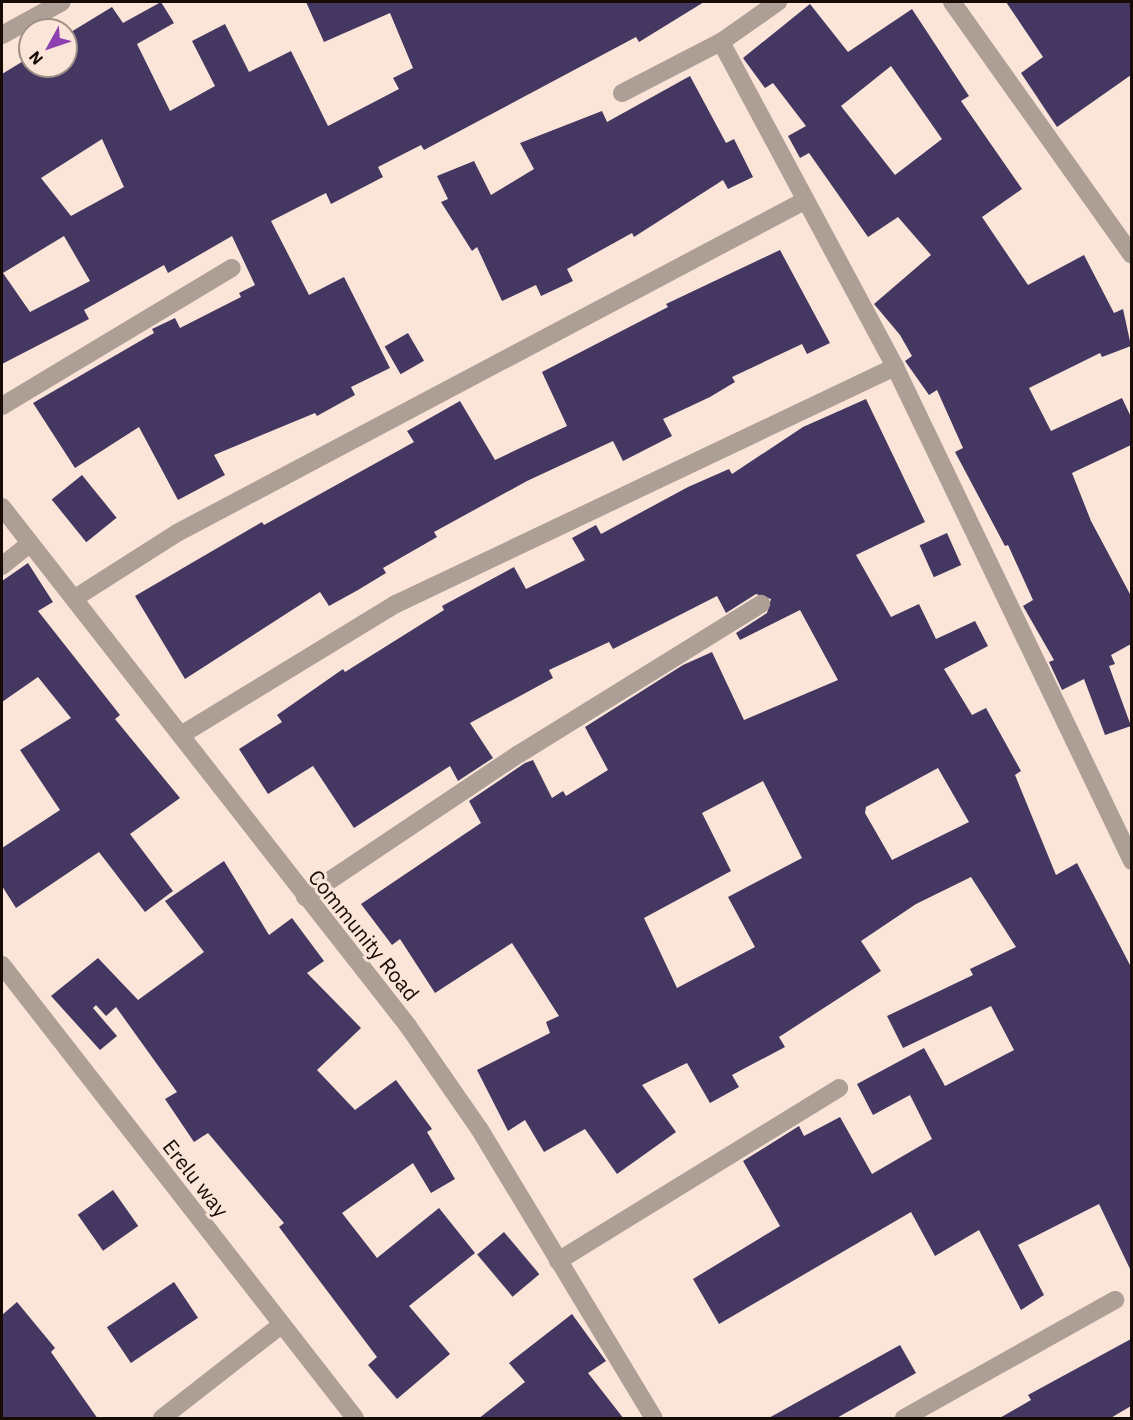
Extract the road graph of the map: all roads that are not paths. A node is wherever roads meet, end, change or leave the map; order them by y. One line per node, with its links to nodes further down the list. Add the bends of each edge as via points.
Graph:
1 (62, 2): 4 (street)
2 (778, 2): 5 (street)
3 (952, 2): 8 (street)
4 (2, 35)
5 (722, 42): 6 (street); 7 (street)
6 (622, 93)
7 (804, 201): 10 (street); 15 (street, via 177,533)
8 (1131, 255)
9 (232, 268): 11 (street)
10 (895, 367): 17 (street, via 396,604); 18 (street)
11 (2, 406)
12 (2, 507): 13 (street, Community Road)
13 (29, 544): 14 (street); 15 (street, Community Road)
14 (2, 566)
15 (75, 598): 17 (street, Community Road)
16 (761, 604): 19 (street, via 519,754)
17 (181, 735): 19 (street, Community Road)
18 (1131, 861)
19 (304, 897): 22 (street, Community Road, via 408,1026 480,1130)
20 (2, 964): 24 (street, Erelu way)
21 (838, 1088): 22 (street)
22 (558, 1262): 27 (street, Community Road)
23 (1115, 1299): 28 (street)
24 (281, 1325): 25 (street); 26 (street, Erelu way)
25 (162, 1419)
26 (355, 1419)
27 (654, 1419)
28 (904, 1419)

